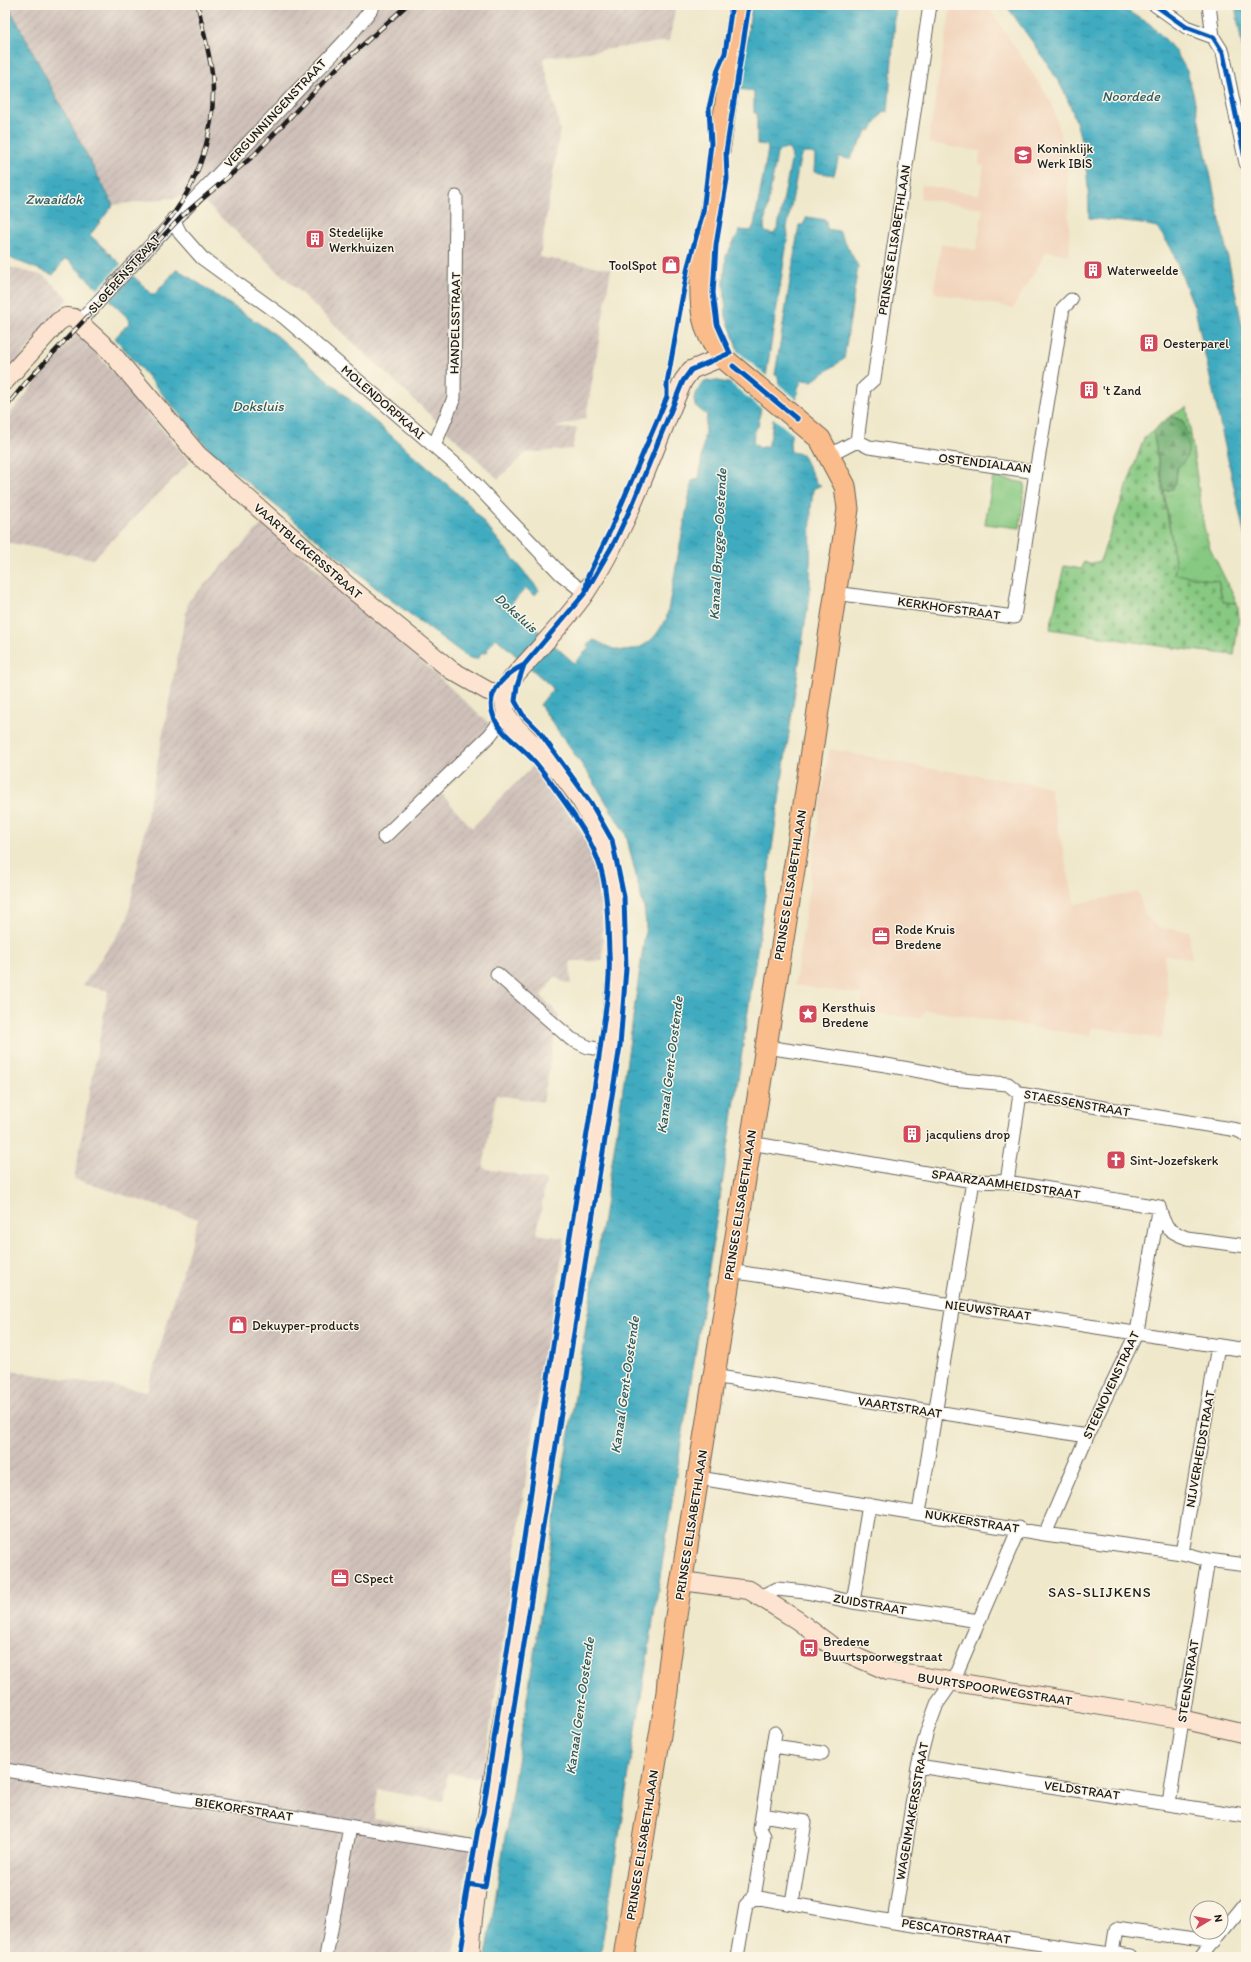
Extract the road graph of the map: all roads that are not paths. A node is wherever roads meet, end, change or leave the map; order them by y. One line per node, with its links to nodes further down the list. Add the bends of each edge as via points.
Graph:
1 (374, 5): 9 (street, VERGUNNINGENSTRAAT, via 350,34)
2 (740, 5): 12 (main road, PRINSES ELISABETHLAAN, via 701,278 701,312 704,326 716,349)
3 (930, 5): 14 (street, PRINSES ELISABETHLAAN, via 874,379 864,388)
4 (1155, 5): 6 (street, via 1186,27)
5 (1209, 5): 6 (street)
6 (1213, 37): 7 (street, via 1223,54)
7 (1246, 163)
8 (456, 197): 15 (street, HANDELSSTRAAT, via 454,398)
9 (174, 219): 11 (street, SLOEPENSTRAAT); 15 (street, MOLENDORPKAAI, via 180,233 202,258 285,318)
10 (1071, 300): 17 (street, OSTENDIALAAN, via 1063,308)
11 (79, 323): 13 (street, SLOEPENSTRAAT, via 74,318 62,319); 20 (street, VAARTBLEKERSSTRAAT, via 109,350 198,455 348,586 451,670 488,691)
12 (727, 362): 16 (main road, PRINSES ELISABETHLAAN, via 820,439); 18 (street, via 691,370 683,381 633,503)
13 (5, 382)
14 (857, 441): 16 (street); 17 (street, OSTENDIALAAN, via 869,447)
15 (434, 446): 18 (street, MOLENDORPKAAI, via 462,470 561,574)
16 (830, 455): 19 (main road, PRINSES ELISABETHLAAN, via 845,486 848,509)
17 (1036, 472): 19 (street, KERKHOFSTRAAT, via 1014,617)
18 (585, 593): 20 (street, via 509,682)
19 (835, 593): 24 (main road, PRINSES ELISABETHLAAN)
20 (503, 694): 21 (street)
21 (506, 714): 22 (street, via 490,735); 25 (street, via 560,772 583,805 598,830 611,868 617,913 617,965)
22 (384, 838)
23 (497, 974): 25 (street, via 571,1039)
24 (766, 1047): 26 (street, STAESSENSTRAAT, via 886,1064 951,1079 1008,1084); 28 (main road, PRINSES ELISABETHLAAN)
25 (607, 1051): 63 (street)
26 (1020, 1094): 27 (street, STAESSENSTRAAT, via 1237,1130); 30 (street)
27 (1246, 1136)
28 (750, 1143): 29 (street, SPAARZAAMHEIDSTRAAT); 33 (main road, PRINSES ELISABETHLAAN)
29 (973, 1181): 30 (street, SPAARZAAMHEIDSTRAAT); 34 (street)
30 (1007, 1182): 31 (street, SPAARZAAMHEIDSTRAAT)
31 (1159, 1207): 32 (street, via 1164,1224 1180,1236); 35 (street, STEENOVENSTRAAT)
32 (1246, 1246)
33 (730, 1271): 34 (street, NIEUWSTRAAT); 38 (main road, PRINSES ELISABETHLAAN)
34 (952, 1305): 35 (street, NIEUWSTRAAT); 39 (street)
35 (1137, 1332): 36 (street, NIEUWSTRAAT); 40 (street, STEENOVENSTRAAT)
36 (1218, 1346): 37 (street, NIEUWSTRAAT); 46 (street, NIJVERHEIDSTRAAT)
37 (1246, 1350)
38 (713, 1376): 39 (street, VAARTSTRAAT); 41 (main road, PRINSES ELISABETHLAAN)
39 (936, 1412): 40 (street, VAARTSTRAAT); 43 (street)
40 (1087, 1436): 45 (street, STEENOVENSTRAAT)
41 (699, 1478): 42 (street, NUKKERSTRAAT); 49 (main road, PRINSES ELISABETHLAAN)
42 (868, 1506): 43 (street, NUKKERSTRAAT); 51 (street)
43 (919, 1513): 44 (street, NUKKERSTRAAT)
44 (1019, 1528): 45 (street, NUKKERSTRAAT); 52 (street, WAGENMAKERSSTRAAT)
45 (1046, 1534): 46 (street, NUKKERSTRAAT)
46 (1182, 1553): 47 (street, NUKKERSTRAAT)
47 (1208, 1560): 48 (street, NUKKERSTRAAT); 54 (street, STEENSTRAAT)
48 (1246, 1565)
49 (682, 1581): 50 (street, BUURTSPOORWEGSTRAAT, via 749,1590); 72 (main road, PRINSES ELISABETHLAAN, via 667,1692)
50 (763, 1596): 51 (street, ZUIDSTRAAT, via 777,1590 806,1592); 53 (street, BUURTSPOORWEGSTRAAT, via 833,1647 853,1657 888,1671)
51 (853, 1602): 52 (street, ZUIDSTRAAT)
52 (979, 1621): 53 (street, WAGENMAKERSSTRAAT)
53 (953, 1681): 54 (street, BUURTSPOORWEGSTRAAT); 57 (street, WAGENMAKERSSTRAAT, via 931,1718)
54 (1181, 1719): 55 (street, BUURTSPOORWEGSTRAAT); 59 (street, STEENSTRAAT)
55 (1246, 1734)
56 (822, 1753): 60 (street, via 774,1739)
57 (918, 1766): 59 (street, VELDSTRAAT); 67 (street, WAGENMAKERSSTRAAT)
58 (5, 1770): 62 (street, BIEKORFSTRAAT)
59 (1169, 1803): 61 (street, VELDSTRAAT)
60 (762, 1814): 64 (street, via 760,1829 764,1836); 65 (street, via 805,1822)
61 (1246, 1816)
62 (350, 1827): 63 (street, BIEKORFSTRAAT); 70 (street)
63 (482, 1848): 71 (street)
64 (754, 1897): 65 (street, PESCATORSTRAAT); 73 (street, via 746,1905)
65 (792, 1903): 67 (street, PESCATORSTRAAT)
66 (1246, 1903): 68 (street)
67 (894, 1922): 69 (street, PESCATORSTRAAT)
68 (1215, 1943): 69 (street, via 1116,1929); 75 (street)
69 (1112, 1955): 74 (street, PESCATORSTRAAT)
70 (326, 1957)
71 (470, 1957)
72 (624, 1957)
73 (737, 1957)
74 (1130, 1957)
75 (1202, 1957)

